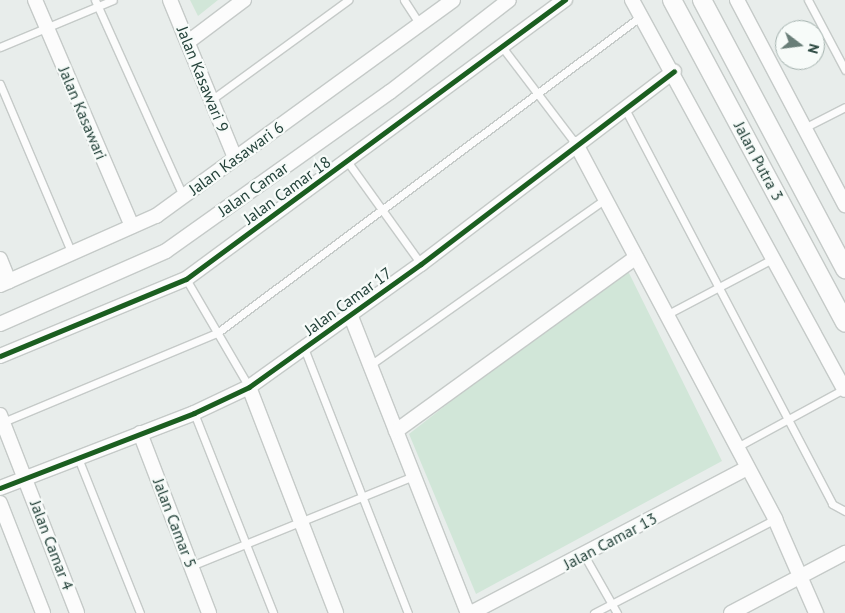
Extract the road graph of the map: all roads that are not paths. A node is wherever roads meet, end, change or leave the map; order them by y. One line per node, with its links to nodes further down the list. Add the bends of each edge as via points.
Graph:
1 (35, 0): 18 (street, Jalan Kasawari)
2 (113, 0): 15 (lane)
3 (170, 0): 19 (street, Jalan Kasawari 9)
4 (244, 0): 19 (street)
5 (348, 0): 26 (lane)
6 (404, 0): 17 (lane)
7 (453, 0): 17 (street, Jalan Kasawari 6)
8 (508, 0): 50 (street, Jalan Camar, via 390,92 166,251)
9 (565, 0): 21 (street, Jalan Camar 18)
10 (632, 0): 16 (street)
11 (672, 0): 49 (street, Jalan Putra 3)
12 (702, 0): 43 (street, Jalan Putra 3)
13 (737, 0): 29 (street)
14 (808, 0): 22 (lane)
15 (96, 3): 18 (lane); 33 (lane)
16 (642, 15): 23 (street); 25 (lane)
17 (420, 25): 31 (street, Jalan Kasawari 6)
18 (46, 28): 20 (lane); 37 (street, Jalan Kasawari)
19 (188, 42): 26 (street, Jalan Kasawari 9)
20 (0, 47)
21 (502, 47): 25 (lane); 32 (street, Jalan Camar 18)
22 (845, 70)
23 (674, 72): 28 (street, Jalan Camar 17); 40 (street)
24 (0, 84): 38 (lane)
25 (536, 93): 30 (lane); 36 (lane)
26 (212, 100): 31 (street, Jalan Kasawari 9)
27 (845, 106): 29 (lane)
28 (624, 107): 30 (street, Jalan Camar 17); 46 (lane)
29 (804, 128): 35 (street)
30 (576, 144): 34 (street); 42 (street, Jalan Camar 17)
31 (235, 158): 33 (street, Jalan Kasawari 6)
32 (347, 162): 36 (lane); 44 (street, Jalan Camar 18)
33 (184, 196): 37 (street, Jalan Kasawari 6, via 156,216)
34 (605, 200): 39 (street); 54 (lane)
35 (845, 205)
36 (383, 208): 42 (lane); 51 (lane)
37 (132, 226): 38 (street, Jalan Kasawari 6)
38 (72, 255): 45 (street, Jalan Kasawari 6)
39 (636, 257): 48 (street); 60 (street)
40 (775, 257): 46 (lane); 56 (street)
41 (0, 259): 45 (street)
42 (421, 264): 47 (street, Jalan Camar 17)
43 (845, 269)
44 (186, 279): 51 (lane); 53 (street, Jalan Camar 18)
45 (4, 283)
46 (718, 286): 48 (lane); 59 (lane)
47 (350, 314): 52 (street, Jalan Camar 17); 54 (street)
48 (666, 315): 62 (street)
49 (845, 322)
50 (0, 324)
51 (217, 333): 55 (lane); 58 (lane)
52 (304, 348): 55 (street, Jalan Camar 17); 68 (lane)
53 (0, 356)
54 (370, 365): 60 (street)
55 (249, 387): 57 (street, Jalan Camar 17); 72 (street)
56 (845, 389): 59 (lane)
57 (194, 413): 61 (street, Jalan Camar 17); 73 (lane)
58 (1, 419): 66 (street)
59 (788, 419): 62 (lane); 70 (lane, via 832,504)
60 (396, 431): 65 (street)
61 (140, 433): 63 (street, Jalan Camar 17); 76 (street, Jalan Camar 5)
62 (737, 447): 64 (street)
63 (78, 458): 66 (street, Jalan Camar 17); 81 (lane)
64 (748, 468): 71 (street); 75 (street, Jalan Camar 13)
65 (414, 476): 68 (lane); 86 (street)
66 (26, 478): 67 (street, Jalan Camar 17); 80 (street, Jalan Camar 4)
67 (0, 488)
68 (362, 499): 72 (lane); 85 (lane)
69 (0, 503): 79 (street)
70 (845, 511)
71 (775, 519): 77 (street); 78 (lane)
72 (301, 522): 73 (lane); 84 (street)
73 (246, 545): 76 (lane); 83 (lane)
74 (845, 553): 77 (street)
75 (584, 555): 78 (lane); 86 (street, Jalan Camar 13)
76 (191, 566): 82 (street, Jalan Camar 5)
77 (800, 577): 89 (street); 90 (street)
78 (612, 604): 87 (lane); 88 (lane)
79 (43, 613)
80 (77, 613)
81 (140, 613)
82 (209, 613)
83 (274, 613)
84 (336, 613)
85 (408, 613)
86 (470, 613)
87 (594, 613)
88 (617, 613)
89 (731, 613)
90 (816, 613)

